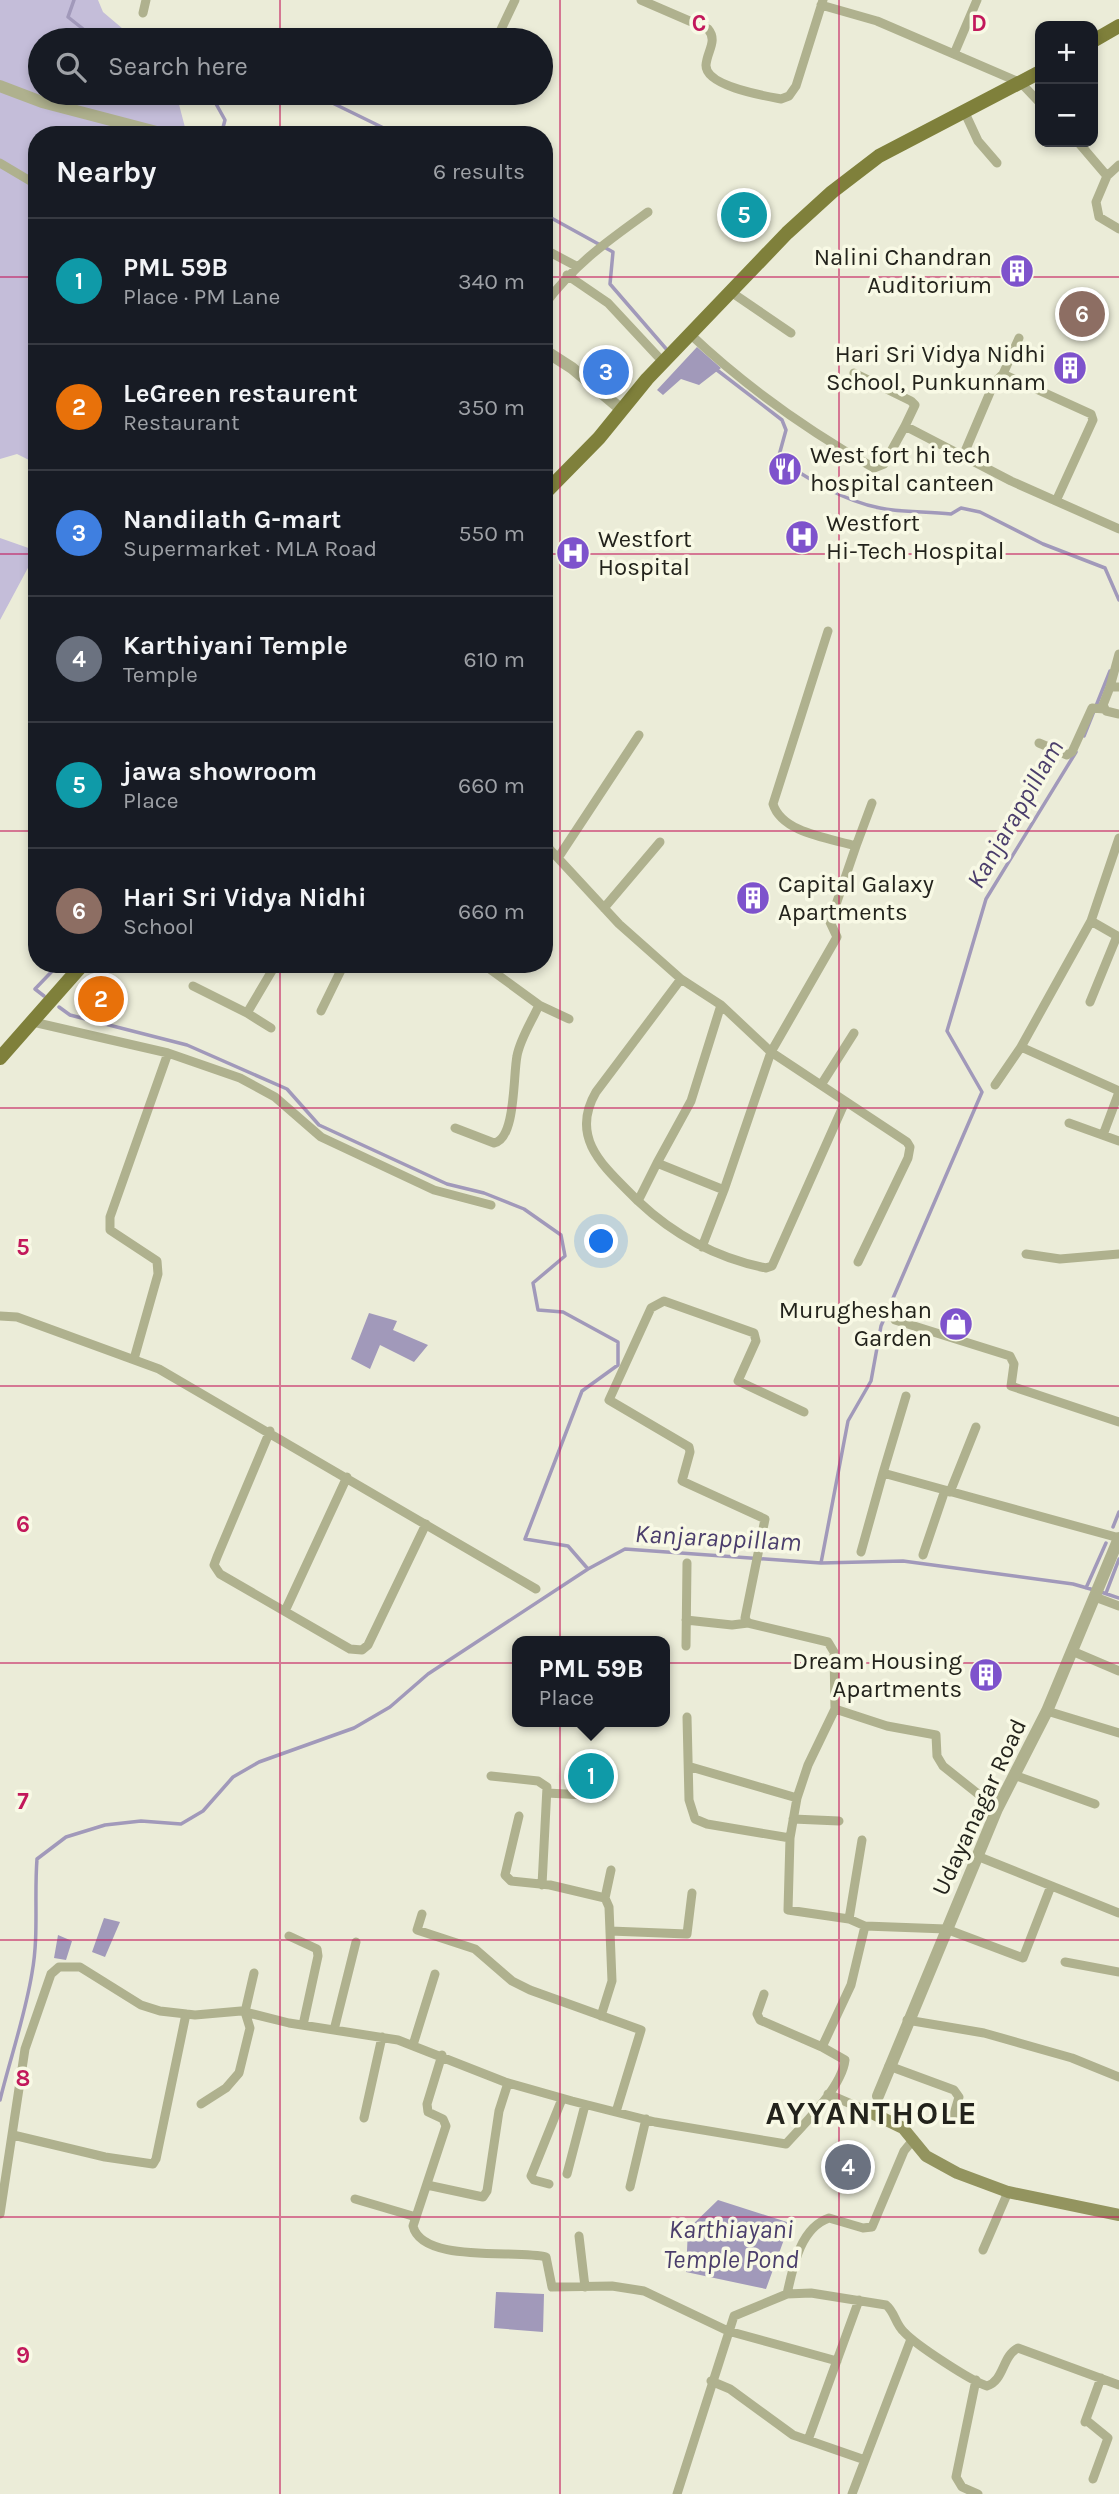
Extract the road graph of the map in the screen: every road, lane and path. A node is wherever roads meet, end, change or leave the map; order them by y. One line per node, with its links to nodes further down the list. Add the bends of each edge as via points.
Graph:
1 (146, 0): 6 (street)
2 (515, 0): 7 (street)
3 (640, 0): 5 (street, via 708,29 713,41 706,67 717,81 781,99 796,86)
4 (977, 0): 10 (street)
5 (822, 3): 10 (street)
6 (143, 13)
7 (502, 28)
8 (1118, 29): 9 (main road)
9 (1098, 39)
10 (954, 54): 12 (street)
11 (1035, 75): 12 (main road)
12 (1021, 83): 15 (street); 17 (main road)
13 (0, 86): 14 (street)
14 (28, 96)
15 (1035, 98)
16 (55, 105): 18 (street)
17 (965, 113): 21 (street, via 978,141); 30 (main road, via 879,156 832,192)
18 (134, 126)
19 (1082, 147): 23 (street)
20 (0, 163): 24 (street)
21 (997, 163)
22 (1119, 165): 23 (street)
23 (1107, 176): 26 (street, via 1096,202 1098,217)
24 (28, 180)
25 (648, 212): 28 (street)
26 (1119, 229)
27 (553, 254): 28 (street)
28 (576, 266): 29 (street)
29 (567, 275): 31 (street); 36 (street, via 608,303)
30 (730, 292): 32 (main road); 33 (street)
31 (553, 293)
32 (690, 334): 36 (main road); 40 (street, via 736,377 827,442 874,468 884,464)
33 (791, 334)
34 (1019, 338): 38 (street)
35 (553, 356): 39 (street)
36 (668, 356): 39 (main road)
37 (854, 373): 40 (street, via 915,405)
38 (1003, 374): 41 (street, via 993,383); 43 (street, via 1091,414 1093,420)
39 (622, 410): 42 (main road)
40 (905, 426): 41 (street)
41 (962, 456): 43 (street)
42 (553, 484)
43 (1056, 501): 44 (street)
44 (1119, 528)
45 (828, 631): 55 (street, via 773,804 777,816 787,824)
46 (1119, 654): 47 (street)
47 (1114, 687): 48 (street)
48 (1098, 709): 49 (street); 51 (street, via 1067,755)
49 (1119, 714)
50 (639, 735): 57 (street)
51 (1039, 743)
52 (872, 803): 55 (street)
53 (1119, 838): 59 (street)
54 (660, 842): 58 (street)
55 (856, 846): 77 (street, via 831,922 837,937)
56 (553, 852): 57 (street)
57 (558, 858): 58 (street)
58 (604, 908): 65 (street)
59 (1091, 921): 60 (street); 76 (street)
60 (1118, 936): 67 (street)
61 (75, 973): 73 (main road)
62 (271, 973): 71 (street)
63 (340, 973): 70 (street)
64 (495, 973): 69 (street)
65 (681, 979): 68 (street); 90 (street, via 596,1091 587,1110 588,1139 594,1153)
66 (193, 986): 71 (street)
67 (1090, 1002)
68 (721, 1005): 77 (street); 88 (street, via 691,1101)
69 (539, 1006): 72 (street); 85 (street, via 519,1050 504,1137 494,1143)
70 (321, 1011)
71 (247, 1013): 74 (street)
72 (569, 1019)
73 (33, 1022): 78 (street); 79 (main road)
74 (271, 1028)
75 (854, 1033): 80 (street)
76 (1021, 1047): 81 (street); 82 (street)
77 (771, 1052): 80 (street); 89 (street)
78 (168, 1053): 91 (street, via 240,1078 275,1097 321,1137 434,1190); 98 (street, via 110,1217 110,1230 157,1261 158,1274)
79 (0, 1058)
80 (821, 1084): 83 (street)
81 (995, 1085)
82 (1119, 1091): 86 (street)
83 (845, 1102): 92 (street, via 772,1266 741,1263); 95 (street, via 910,1147)
84 (1069, 1123): 86 (street)
85 (455, 1128)
86 (1103, 1135): 87 (street)
87 (1119, 1141)
88 (657, 1163): 89 (street); 90 (street)
89 (724, 1190): 92 (street)
90 (638, 1202): 92 (street)
91 (491, 1205)
92 (702, 1247)
93 (1026, 1254): 94 (street, via 1060,1259)
94 (1119, 1254)
95 (858, 1262)
96 (0, 1315): 98 (street)
97 (895, 1320): 101 (street, via 1010,1356 1014,1364 1011,1386)
98 (134, 1359): 103 (street)
99 (906, 1396): 104 (street)
100 (804, 1412): 117 (street, via 738,1381 756,1341 754,1333 664,1301 651,1308 612,1388 611,1404 688,1447 682,1481 765,1519)
101 (1119, 1422)
102 (976, 1427): 106 (street)
103 (270, 1431): 105 (street); 115 (street, via 214,1565 220,1574)
104 (883, 1473): 106 (street); 109 (street)
105 (347, 1477): 107 (street); 115 (street)
106 (948, 1491): 108 (street); 110 (street)
107 (426, 1524): 112 (street); 115 (street, via 362,1650 350,1649)
108 (1119, 1538): 113 (street, Udayanagar Road)
109 (861, 1552)
110 (923, 1555)
111 (687, 1563): 116 (street)
112 (536, 1589)
113 (1097, 1593): 114 (street); 119 (street, Udayanagar Road)
114 (1119, 1606)
115 (285, 1611)
116 (686, 1620): 117 (street); 118 (street)
117 (748, 1623): 121 (street, via 833,1646)
118 (686, 1646)
119 (1073, 1651): 120 (street); 122 (street, Udayanagar Road)
120 (1119, 1671)
121 (835, 1709): 130 (street); 132 (street, via 936,1735 937,1756 943,1766)
122 (1047, 1711): 124 (street); 126 (street, Udayanagar Road)
123 (687, 1717): 125 (street)
124 (1119, 1733)
125 (691, 1768): 130 (street); 136 (street, via 695,1819)
126 (1014, 1775): 131 (street); 132 (street, Udayanagar Road)
127 (491, 1776): 128 (street, via 538,1781 544,1783)
128 (547, 1793): 129 (street); 140 (street)
129 (603, 1796)
130 (797, 1798): 134 (street)
131 (1095, 1804)
132 (996, 1809): 138 (street, Udayanagar Road)
133 (519, 1816): 140 (street, via 505,1875 511,1881)
134 (793, 1819): 135 (street); 136 (street)
135 (839, 1821)
136 (790, 1838): 146 (street, via 789,1910)
137 (862, 1840): 146 (street)
138 (976, 1856): 141 (street); 148 (street, Udayanagar Road)
139 (611, 1870): 143 (street)
140 (542, 1885): 143 (street)
141 (1051, 1886): 144 (street); 148 (street, via 1023,1958)
142 (692, 1893): 149 (street, via 687,1934)
143 (605, 1898): 149 (street)
144 (1119, 1913)
145 (422, 1914): 159 (street, via 419,1931 475,1950 530,1990)
146 (849, 1919): 147 (street)
147 (865, 1926): 148 (street); 165 (street, via 851,1985)
148 (946, 1929): 160 (street, Udayanagar Road)
149 (610, 1931): 159 (street, via 612,1981)
150 (289, 1936): 161 (street, via 317,1949)
151 (356, 1942): 162 (street)
152 (1065, 1962): 153 (street)
153 (1119, 1972)
154 (254, 1973): 157 (street)
155 (435, 1974): 164 (street)
156 (764, 1994): 165 (street, via 757,2014 760,2020)
157 (245, 2012): 158 (street); 161 (street); 173 (street, via 250,2028 239,2073)
158 (186, 2014): 181 (street, via 153,2164); 181 (street, via 141,2005 80,1967 58,1968 51,1974 25,2049)
159 (601, 2016): 176 (street, via 641,2030)
160 (907, 2020): 167 (street, Udayanagar Road); 168 (street, via 984,2033)
161 (303, 2025): 162 (street)
162 (334, 2030): 163 (street)
163 (382, 2037): 164 (street); 177 (street)
164 (413, 2045): 166 (street)
165 (822, 2047): 170 (street, via 845,2060)
166 (442, 2055): 169 (street); 185 (street, via 428,2112 443,2119 446,2126)
167 (889, 2066): 171 (street, Udayanagar Road); 180 (street, via 954,2090 958,2097)
168 (1119, 2077)
169 (508, 2083): 172 (street); 185 (street, via 483,2197)
170 (828, 2094): 175 (street); 178 (street, via 786,2144)
171 (878, 2096): 175 (street); 179 (street)
172 (562, 2099): 174 (street); 184 (street, via 531,2176)
173 (201, 2104)
174 (585, 2105): 176 (street); 183 (street)
175 (866, 2110): 179 (main road)
176 (616, 2112): 178 (street)
177 (364, 2118)
178 (646, 2119): 186 (street)
179 (886, 2119): 182 (main road, via 903,2127)
180 (951, 2121)
181 (13, 2135): 189 (street)
182 (913, 2140): 187 (main road, via 933,2161); 195 (street, via 872,2227 829,2218 813,2226)
183 (567, 2174)
184 (549, 2184)
185 (427, 2185): 191 (street)
186 (630, 2187)
187 (1008, 2192): 190 (main road); 193 (street)
188 (355, 2199): 191 (street)
189 (0, 2214)
190 (1119, 2215)
191 (416, 2217): 194 (street, via 415,2234 424,2241 486,2255 547,2257 552,2287)
192 (579, 2236): 194 (street)
193 (983, 2250)
194 (585, 2287): 197 (street, via 644,2291)
195 (787, 2294): 196 (street); 197 (street, via 734,2316)
196 (859, 2300): 198 (street, via 886,2305); 199 (street)
197 (729, 2331): 199 (street); 202 (street)
198 (911, 2339): 201 (street); 205 (street)
199 (837, 2361): 204 (street)
200 (1101, 2378): 201 (street, via 1018,2348 1009,2354 992,2385); 203 (street); 206 (street, via 1085,2421 1108,2438)
201 (976, 2380): 209 (street, via 956,2477 962,2487)
202 (711, 2381): 204 (street, via 744,2398 776,2425); 207 (street)
203 (1119, 2385)
204 (808, 2440): 205 (street)
205 (865, 2460): 208 (street)
206 (1093, 2479)
207 (677, 2494)
208 (852, 2494)
209 (978, 2494)

